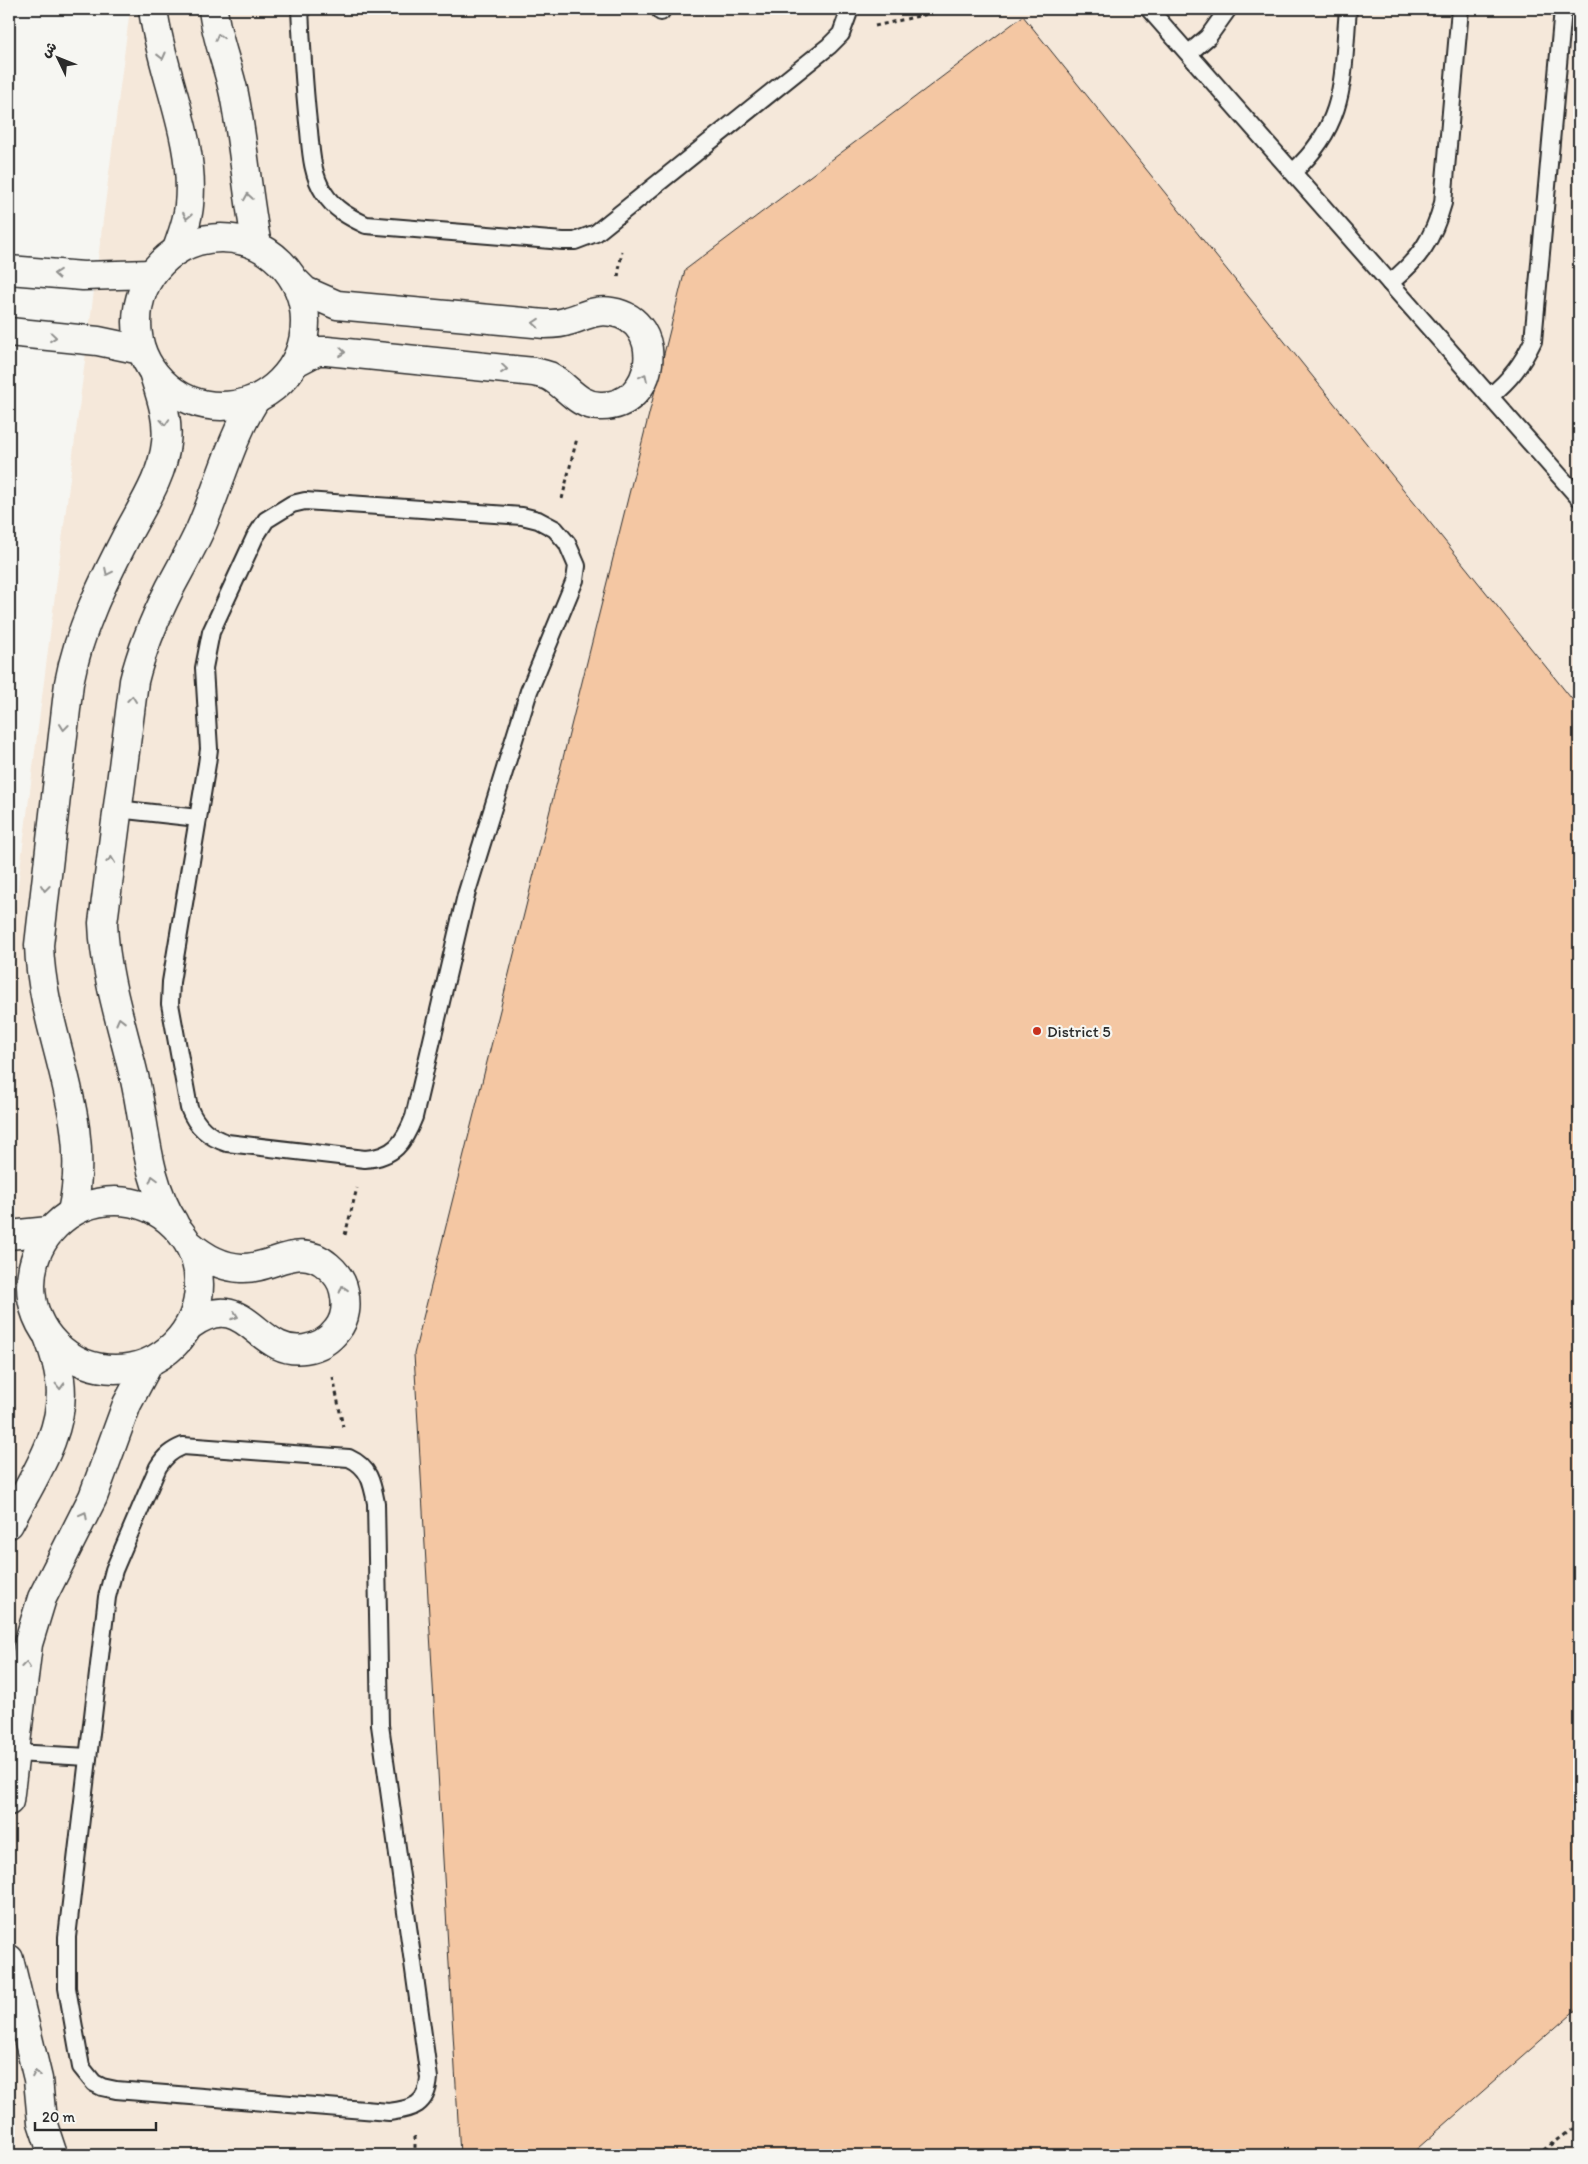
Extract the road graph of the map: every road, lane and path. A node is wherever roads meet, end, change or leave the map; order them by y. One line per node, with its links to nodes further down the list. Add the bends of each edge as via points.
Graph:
1 (153, 9): 16 (street, one-way to 16, via 187,154 189,204)
2 (213, 9): 15 (street, one-way to 2, via 234,94)
3 (300, 9): 14 (lane, via 304,89 316,178 335,208 350,218 366,225 575,241 596,234)
4 (850, 9): 11 (lane)
5 (950, 9): 11 (path)
6 (1149, 9): 12 (lane)
7 (1228, 9): 12 (lane, via 1208,37)
8 (1348, 9): 13 (lane, via 1341,90 1335,114 1311,156)
9 (1460, 9): 20 (lane, via 1443,203 1425,248)
10 (1563, 9): 26 (lane, via 1533,341 1522,363)
11 (841, 34): 14 (lane)
12 (1189, 53): 13 (lane)
13 (1293, 172): 20 (lane)
14 (629, 207): 21 (path)
15 (257, 245): 16 (street, via 230,237 202,239); 19 (street, via 279,260)
16 (177, 249): 18 (street)
17 (9, 270): 18 (street, one-way to 17, via 83,276)
18 (150, 274): 23 (street, via 139,298 136,324)
19 (296, 282): 21 (street, one-way to 19, via 596,311 568,321 545,324 337,305 314,296); 24 (street, via 305,317 304,336)
20 (1390, 282): 26 (lane)
21 (613, 312): 28 (street, one-way to 21, via 601,406 630,396 648,372 646,341 627,318)
22 (9, 332): 23 (street, one-way to 23, via 98,341)
23 (141, 350): 25 (street)
24 (296, 362): 27 (street, via 284,378); 28 (street, one-way to 28, via 317,351 327,351 534,372 548,376)
25 (154, 375): 27 (street, via 174,394 200,405 228,406); 34 (street, one-way to 34, via 166,419 166,442 151,490 92,607 74,657 38,945 42,986 75,1126 78,1164)
26 (1490, 396): 29 (lane)
27 (255, 400): 31 (street, one-way to 27, via 134,681 142,650 199,533 242,420)
28 (586, 404): 30 (path)
29 (1579, 498)
30 (555, 529): 32 (lane, via 522,516 304,501 292,504 266,520 238,573 207,645 204,668 209,749); 33 (lane, via 574,555 577,566 575,580 529,691 466,895 414,1117 407,1136 395,1149 381,1158)
31 (118, 809): 32 (lane); 35 (street, one-way to 31, via 152,1178 135,1080 104,950 103,923)
32 (198, 818): 33 (lane, via 170,1004 192,1117 207,1134 226,1143)
33 (365, 1159): 39 (path)
34 (72, 1212): 35 (street, via 97,1202 124,1201 151,1208); 36 (street)
35 (174, 1223): 38 (street)
36 (49, 1231): 37 (street); 41 (street, via 35,1256 30,1285)
37 (9, 1235)
38 (190, 1245): 39 (street, via 230,1267 253,1268 293,1255 310,1256); 42 (street, via 198,1271 199,1299)
39 (335, 1272): 44 (street, one-way to 39, via 338,1330 346,1300 343,1285)
40 (9, 1303): 41 (street)
41 (33, 1315): 43 (street)
42 (190, 1325): 44 (street, one-way to 44, via 200,1317 220,1312 245,1320 283,1348 313,1348); 45 (street, via 174,1347)
43 (49, 1339): 45 (street, via 70,1358 97,1368 124,1369); 47 (street, one-way to 47, via 61,1382 56,1426 46,1453)
44 (327, 1341): 46 (path)
45 (149, 1363): 48 (street, one-way to 45, via 28,1644 42,1598 93,1497 128,1404)
46 (348, 1458): 49 (lane, via 183,1446 164,1457 114,1570 107,1596); 49 (lane, via 359,1463 368,1474 376,1503 380,1725 428,2066 428,2090 424,2099 414,2106 389,2112 116,2090 102,2087 87,2076 77,2052 67,1988 67,1937)
47 (9, 1524)
48 (15, 1752): 49 (lane); 50 (street)
49 (88, 1757)
50 (9, 1800)
51 (9, 1959): 53 (street, one-way to 51, via 42,2122 38,2079)
52 (1579, 2124): 54 (path)
53 (53, 2155)
54 (1539, 2155): 55 (path)
55 (1552, 2155)

